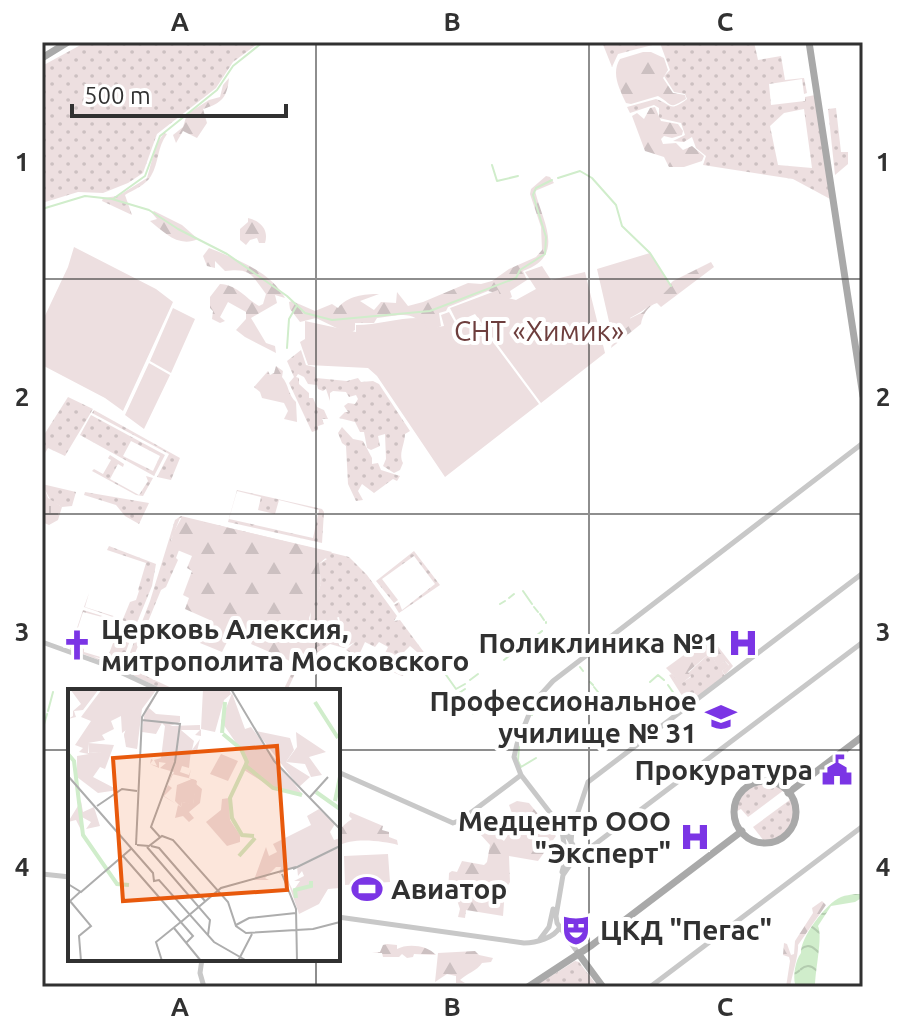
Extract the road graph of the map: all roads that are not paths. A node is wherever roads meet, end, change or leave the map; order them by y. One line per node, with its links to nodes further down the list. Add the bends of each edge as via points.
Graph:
1 (68, 42): 3 (main road)
2 (810, 42): 4 (main road)
3 (42, 58)
4 (863, 396)
5 (863, 443): 12 (street, via 540,692 517,744)
6 (863, 573): 17 (street, via 588,782)
7 (42, 642): 9 (street)
8 (863, 642): 18 (street)
9 (157, 689)
10 (863, 738): 13 (main road)
11 (340, 773): 12 (street, via 450,822 461,820)
12 (521, 775): 14 (street)
13 (789, 794): 16 (main road, via 777,782 758,780 751,785 735,798 734,817); 16 (main road, via 797,805 792,830 770,844 753,842)
14 (560, 826): 17 (street); 19 (street)
15 (863, 826): 31 (street)
16 (741, 830): 26 (main road)
17 (571, 842): 18 (street); 19 (street)
18 (586, 852): 19 (street)
19 (570, 858): 23 (street); 24 (street, via 558,892)
20 (42, 874): 21 (street)
21 (68, 877)
22 (340, 917): 25 (street)
23 (549, 926): 24 (street); 25 (street)
24 (557, 929): 25 (street); 26 (street)
25 (535, 942)
26 (582, 951): 29 (main road); 30 (main road)
27 (202, 961): 28 (street)
28 (204, 987)
29 (528, 987)
30 (603, 987)
31 (650, 987)

